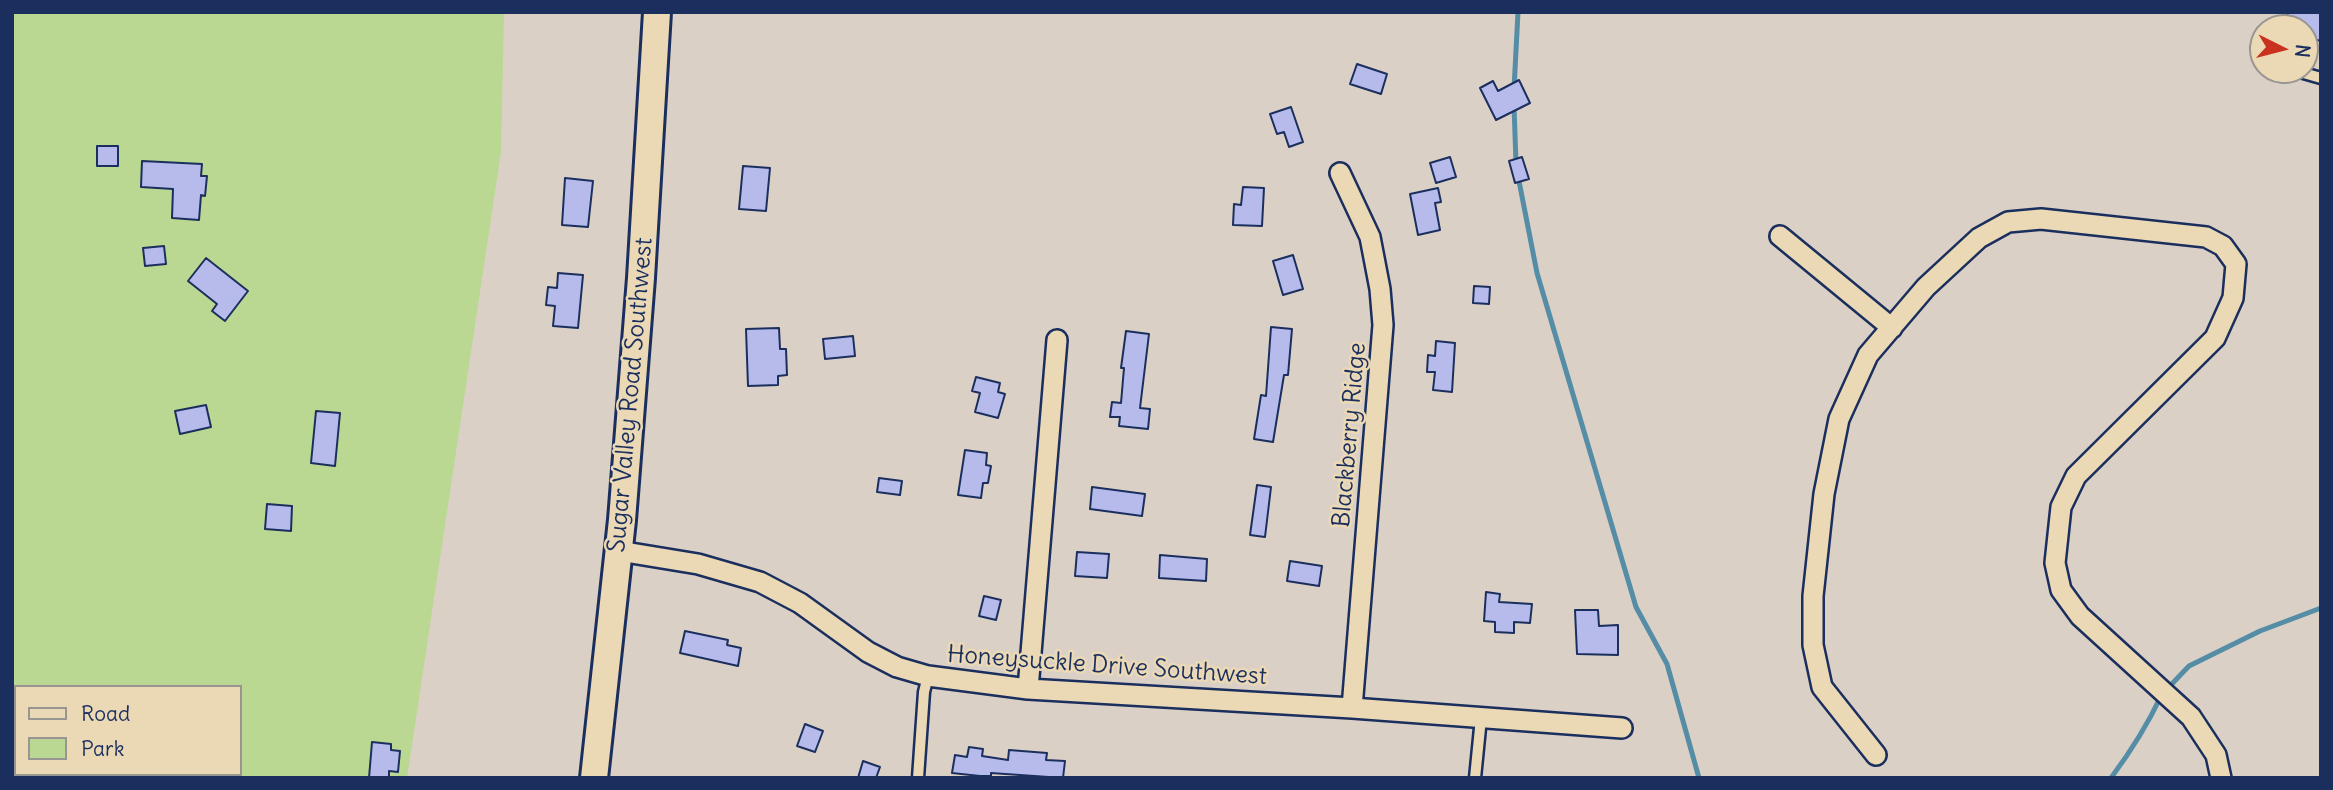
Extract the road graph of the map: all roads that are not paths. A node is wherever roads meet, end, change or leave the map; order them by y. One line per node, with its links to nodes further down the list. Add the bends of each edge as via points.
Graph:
1 (657, 12): 6 (street, Sugar Valley Road Southwest)
2 (1340, 173): 9 (street, Blackberry Ridge, via 1370,237 1383,326)
3 (1780, 236): 4 (street)
4 (1892, 328): 12 (street, via 1868,355 1839,419 1824,494 1814,596 1813,645 1822,687); 16 (street, via 1970,246 2008,222 2042,219 2172,233 2206,237 2223,246 2236,264 2233,298 2215,338 2076,476 2061,507 2055,563 2061,590 2080,616 2191,717 2216,755)
5 (1057, 340): 8 (street)
6 (619, 551): 7 (street, Honeysuckle Drive Southwest, via 698,564 760,582 800,603 868,652); 13 (street, Sugar Valley Road Southwest)
7 (928, 676): 8 (street, Honeysuckle Drive Southwest); 14 (lane)
8 (1028, 689): 9 (street, Honeysuckle Drive Southwest)
9 (1352, 708): 10 (street, Honeysuckle Drive Southwest)
10 (1481, 718): 11 (street, Honeysuckle Drive Southwest); 15 (lane)
11 (1622, 728)
12 (1876, 755)
13 (594, 778)
14 (918, 778)
15 (1475, 778)
16 (2221, 778)

